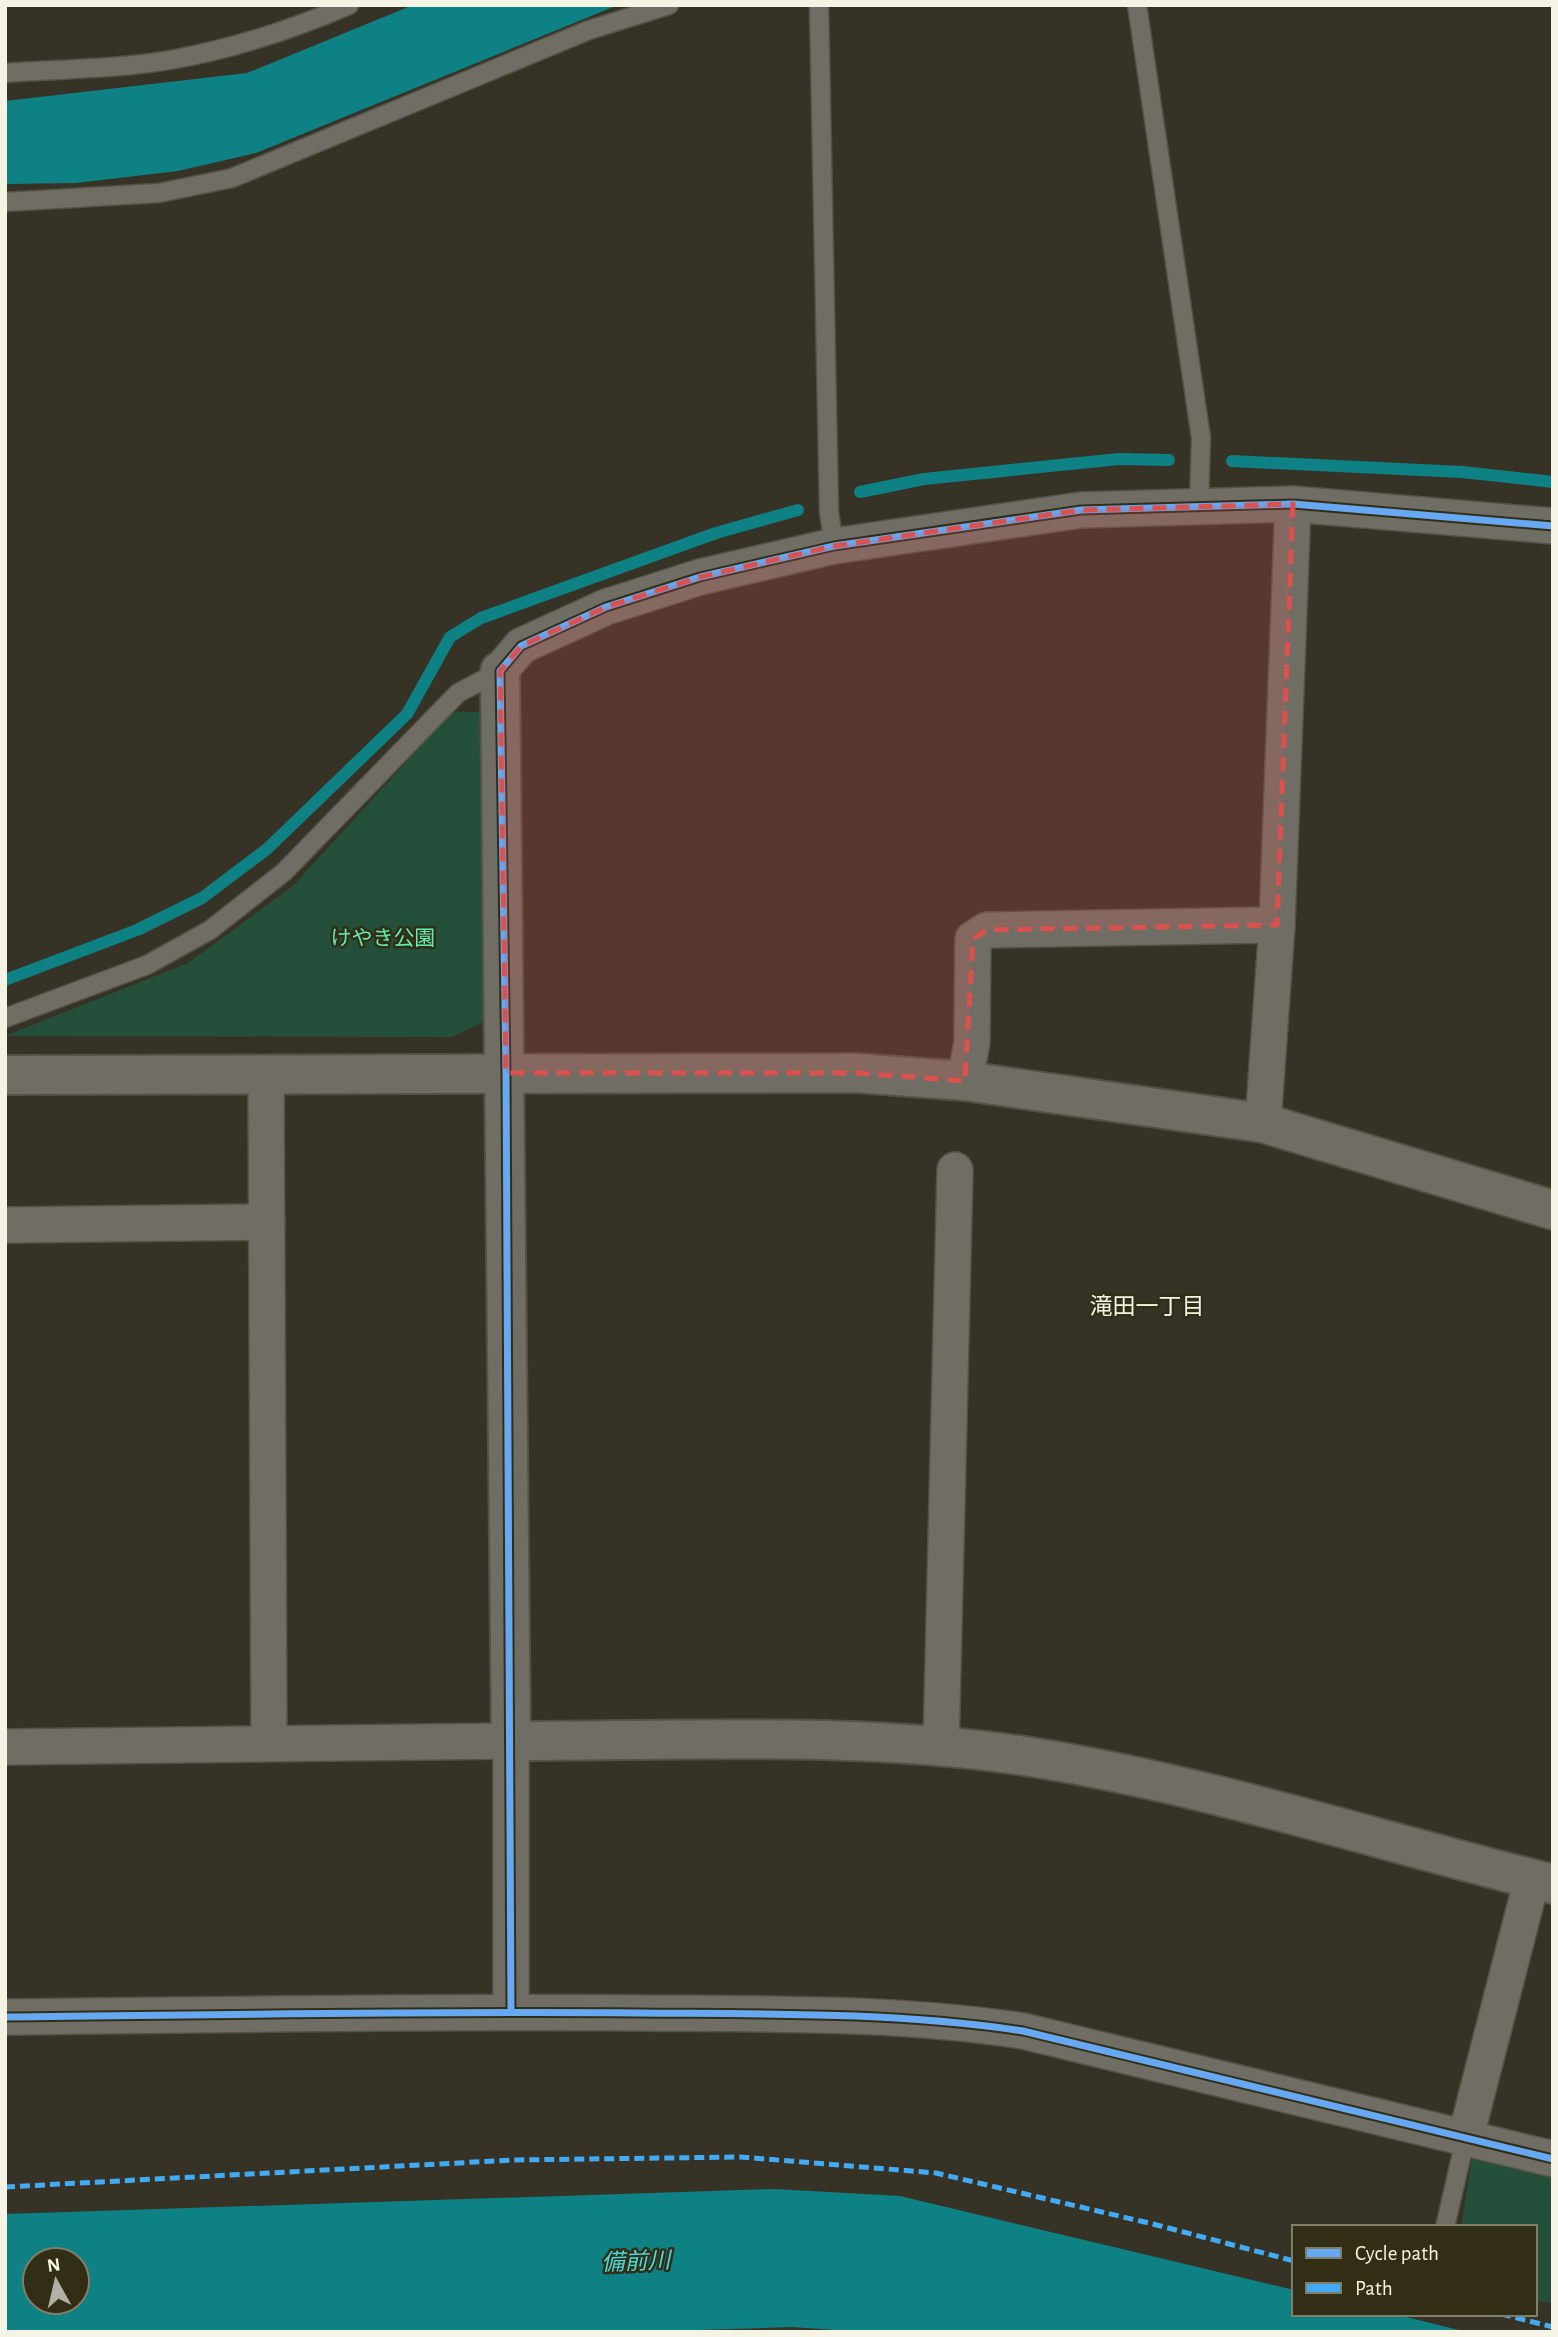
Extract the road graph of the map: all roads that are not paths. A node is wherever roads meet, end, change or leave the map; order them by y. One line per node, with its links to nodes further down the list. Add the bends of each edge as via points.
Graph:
1 (349, 5): 5 (lane, via 240,44 169,60)
2 (669, 5): 6 (lane, via 589,30 232,178 159,193)
3 (819, 5): 10 (lane, via 829,512)
4 (1138, 5): 8 (lane, via 1201,438)
5 (5, 73)
6 (5, 202)
7 (1293, 504): 8 (street); 9 (street); 12 (street)
8 (1199, 505): 10 (street, via 1081,510)
9 (1553, 526)
10 (834, 546): 11 (street, via 700,577 606,607 521,646)
11 (500, 671): 13 (lane, via 458,693 284,872 210,930 147,965); 15 (street)
12 (1277, 925): 17 (street, via 987,930 973,939 972,1042); 18 (street)
13 (5, 1018)
14 (266, 1073): 15 (street); 16 (street); 21 (street)
15 (506, 1073): 17 (street, via 856,1073); 23 (street)
16 (5, 1075)
17 (965, 1081): 18 (street)
18 (1263, 1123): 20 (street)
19 (955, 1170): 26 (street)
20 (1553, 1210)
21 (267, 1222): 22 (street); 24 (street)
22 (5, 1225)
23 (511, 1741): 24 (street); 26 (street, via 839,1742); 28 (street)
24 (269, 1743): 25 (street)
25 (5, 1747)
26 (941, 1747): 27 (street, via 1092,1768)
27 (1543, 1882): 30 (street)
28 (511, 2012): 29 (street); 30 (street, via 950,2020 1023,2031)
29 (5, 2017)
30 (1466, 2136): 31 (street); 32 (lane)
31 (1553, 2159)
32 (1445, 2225)

